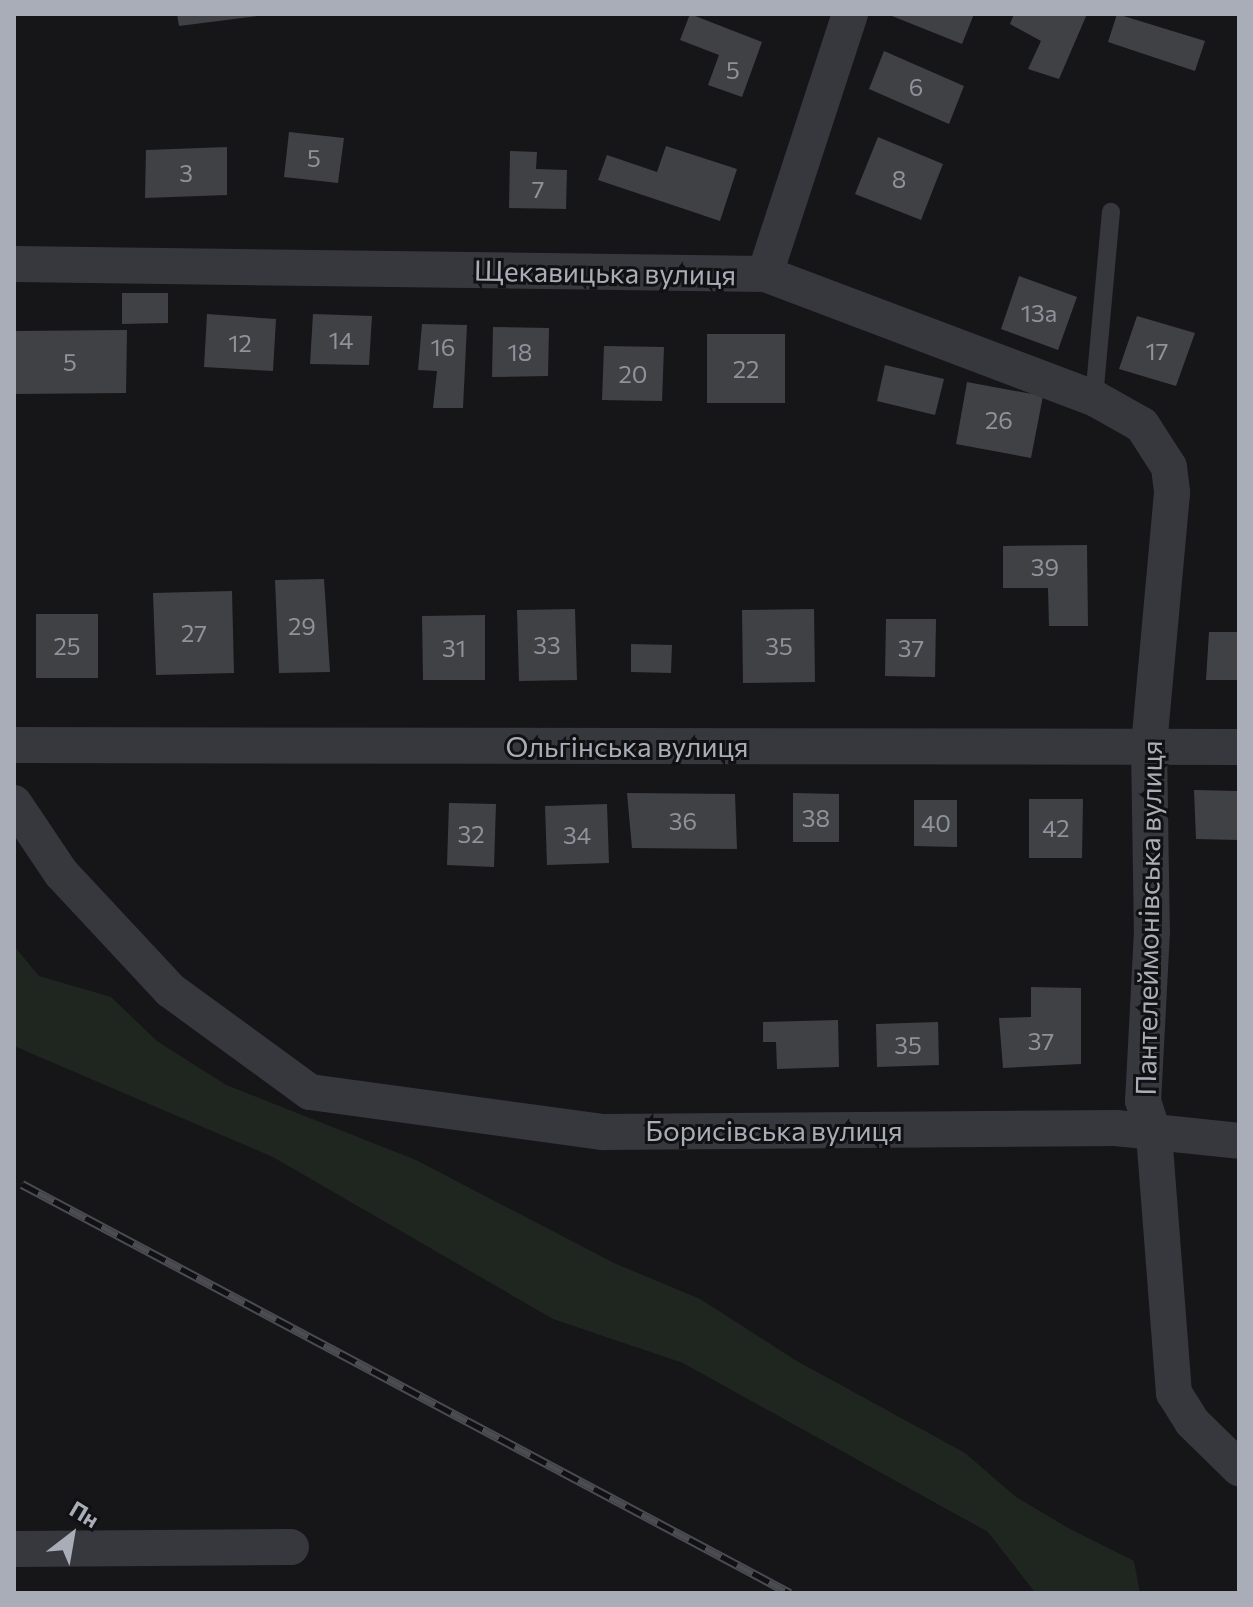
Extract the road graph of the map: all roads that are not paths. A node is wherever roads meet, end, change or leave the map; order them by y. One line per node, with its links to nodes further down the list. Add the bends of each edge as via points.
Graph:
1 (850, 14): 4 (street)
2 (1111, 212): 5 (lane)
3 (14, 264): 4 (street, Щекавицька вулиця)
4 (765, 274): 5 (street, Щекавицька вулиця)
5 (1094, 398): 6 (street, Щекавицька вулиця, via 1142,425)
6 (1158, 444): 8 (street, Пантелеймонівська вулиця, via 1172,493)
7 (14, 745): 8 (street, Ольгінська вулиця)
8 (1149, 747): 9 (street, Ольгінська вулиця); 11 (street, Пантелеймонівська вулиця, via 1152,931 1143,1101)
9 (1239, 747)
10 (14, 803): 11 (street, Борисівська вулиця, via 61,873 170,990 310,1092 603,1132 1116,1128)
11 (1154, 1134): 12 (street, Борисівська вулиця); 13 (street, Пантелеймонівська вулиця, via 1174,1393 1192,1422)
12 (1239, 1141)
13 (1238, 1468)
14 (291, 1547): 15 (street)
15 (14, 1549)

